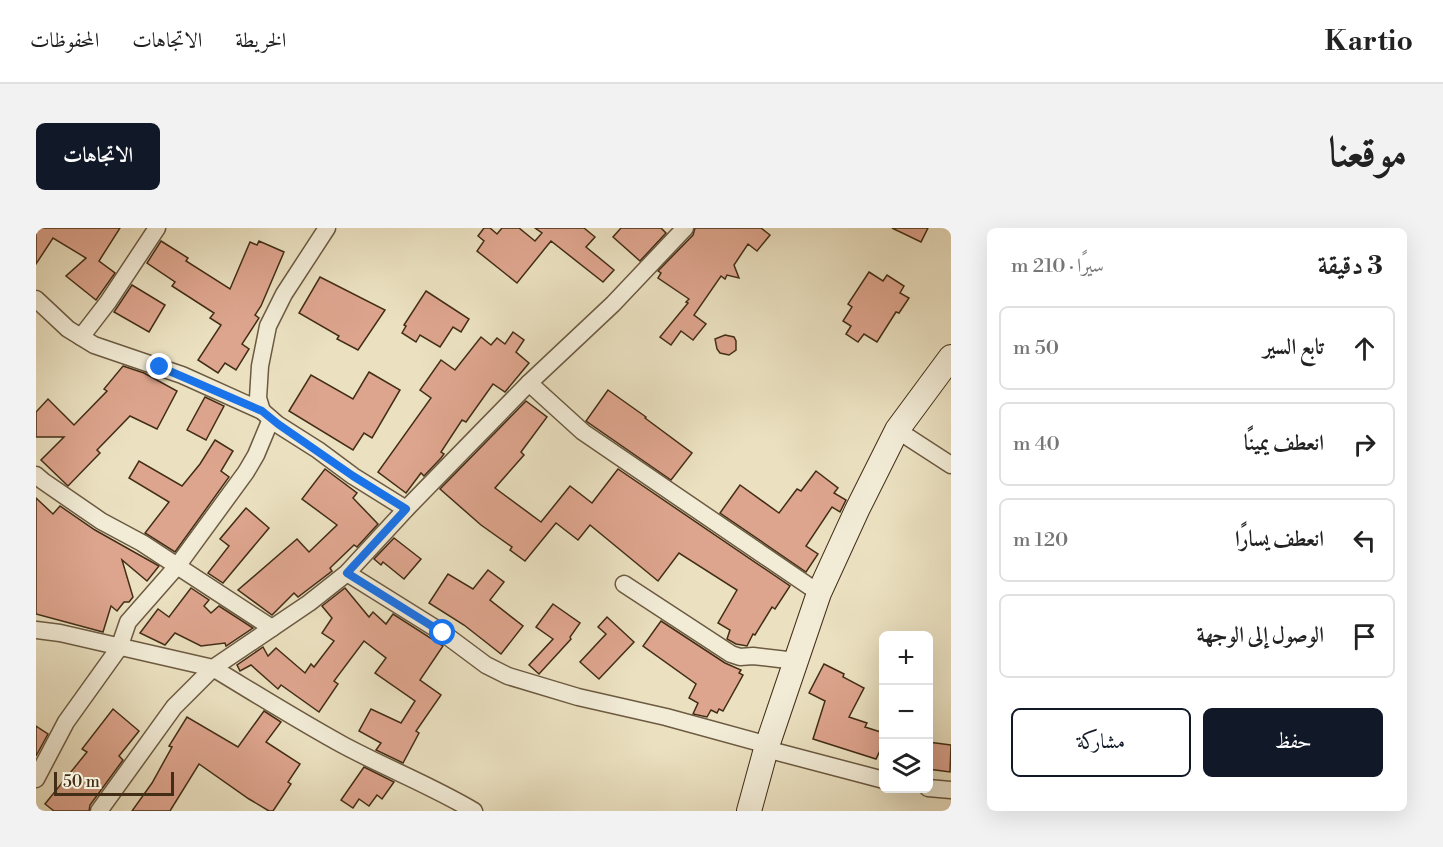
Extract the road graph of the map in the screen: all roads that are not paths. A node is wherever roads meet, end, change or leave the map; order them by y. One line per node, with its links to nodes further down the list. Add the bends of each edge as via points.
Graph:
1 (157, 228): 5 (street)
2 (327, 228): 8 (street, via 268,326 258,398)
3 (686, 228): 7 (street)
4 (36, 300): 5 (street)
5 (81, 337): 8 (street, via 182,375)
6 (951, 357): 9 (main road)
7 (529, 383): 12 (street); 16 (street, via 583,432)
8 (267, 415): 12 (street); 13 (street, via 256,455 246,472)
9 (897, 430): 10 (street); 16 (main road)
10 (951, 465)
11 (36, 475): 13 (street, via 101,521)
12 (406, 509): 14 (street)
13 (177, 565): 17 (street); 19 (street, via 128,622)
14 (347, 573): 17 (street); 22 (street, via 508,676)
15 (624, 584): 20 (street, via 731,654)
16 (819, 593): 20 (main road)
17 (272, 628): 21 (street)
18 (36, 630): 19 (street)
19 (118, 648): 21 (street); 23 (street, via 66,722)
20 (796, 661): 22 (main road)
21 (213, 668): 27 (street, via 174,707); 28 (street, via 342,744)
22 (767, 747): 24 (street); 29 (main road)
23 (36, 779)
24 (879, 779)
25 (933, 788): 26 (street)
26 (951, 790)
27 (99, 811)
28 (474, 811)
29 (749, 811)

